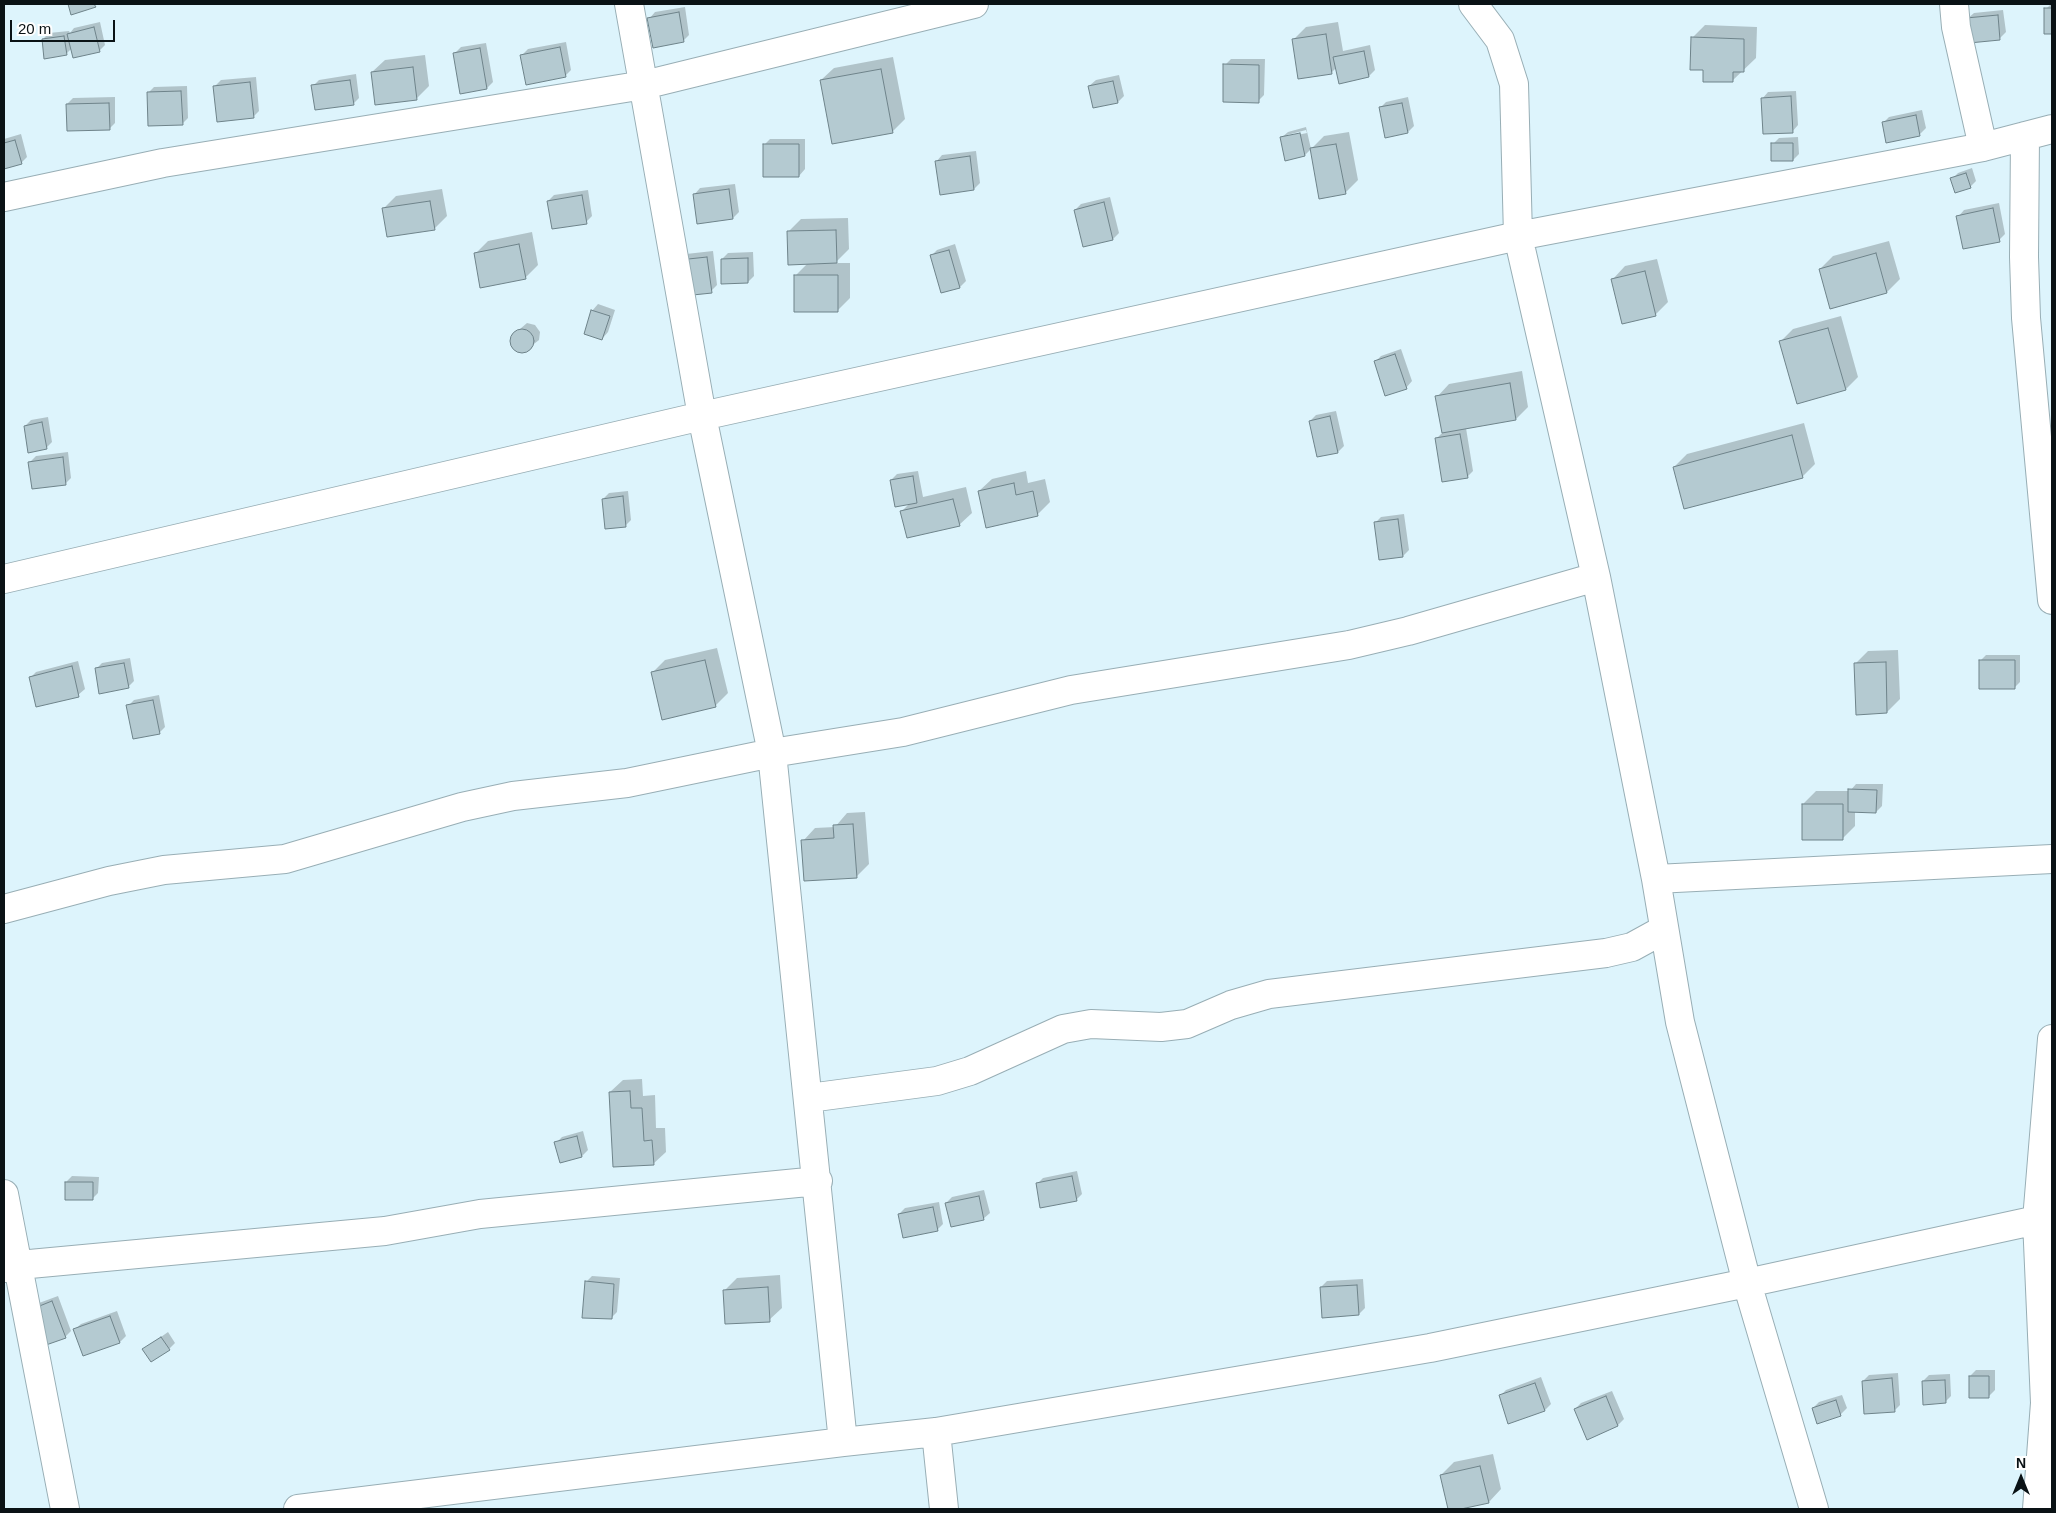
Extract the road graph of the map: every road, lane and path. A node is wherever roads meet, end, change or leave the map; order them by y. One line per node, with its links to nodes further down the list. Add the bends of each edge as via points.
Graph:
1 (629, 4): 5 (street)
2 (974, 4): 5 (street)
3 (1473, 4): 10 (street, via 1500,40 1514,84)
4 (1954, 4): 8 (street, via 1956,27)
5 (644, 85): 9 (street, via 163,163); 11 (street)
6 (2052, 129): 7 (street)
7 (2025, 136): 8 (street); 14 (street, via 2026,318)
8 (1983, 147): 10 (street)
9 (4, 197)
10 (1518, 236): 11 (street); 12 (street)
11 (702, 416): 13 (street); 15 (street)
12 (1596, 577): 15 (street, via 1349,645 1071,690 903,732); 17 (street)
13 (4, 579)
14 (2052, 600)
15 (772, 753): 18 (street, via 627,783 513,796 462,806 285,859 164,870); 21 (street)
16 (2052, 859): 17 (street)
17 (1656, 880): 19 (street)
18 (4, 909)
19 (1663, 930): 21 (street, via 1632,947 1606,953 1268,994 1231,1005 1187,1024 1161,1027 1091,1024 1063,1029 970,1071 937,1081); 26 (street, via 1680,1022)
20 (2052, 1039): 24 (street)
21 (809, 1098): 22 (street)
22 (818, 1181): 25 (street, via 480,1214 385,1231); 28 (street)
23 (4, 1194): 25 (street)
24 (2037, 1220): 26 (street); 33 (street, via 2045,1403)
25 (11, 1267): 29 (street)
26 (1747, 1283): 27 (street, via 1430,1348); 32 (street)
27 (936, 1432): 28 (street); 31 (street)
28 (843, 1442): 30 (street)
29 (66, 1509)
30 (298, 1509)
31 (944, 1509)
32 (1814, 1509)
33 (2037, 1509)

